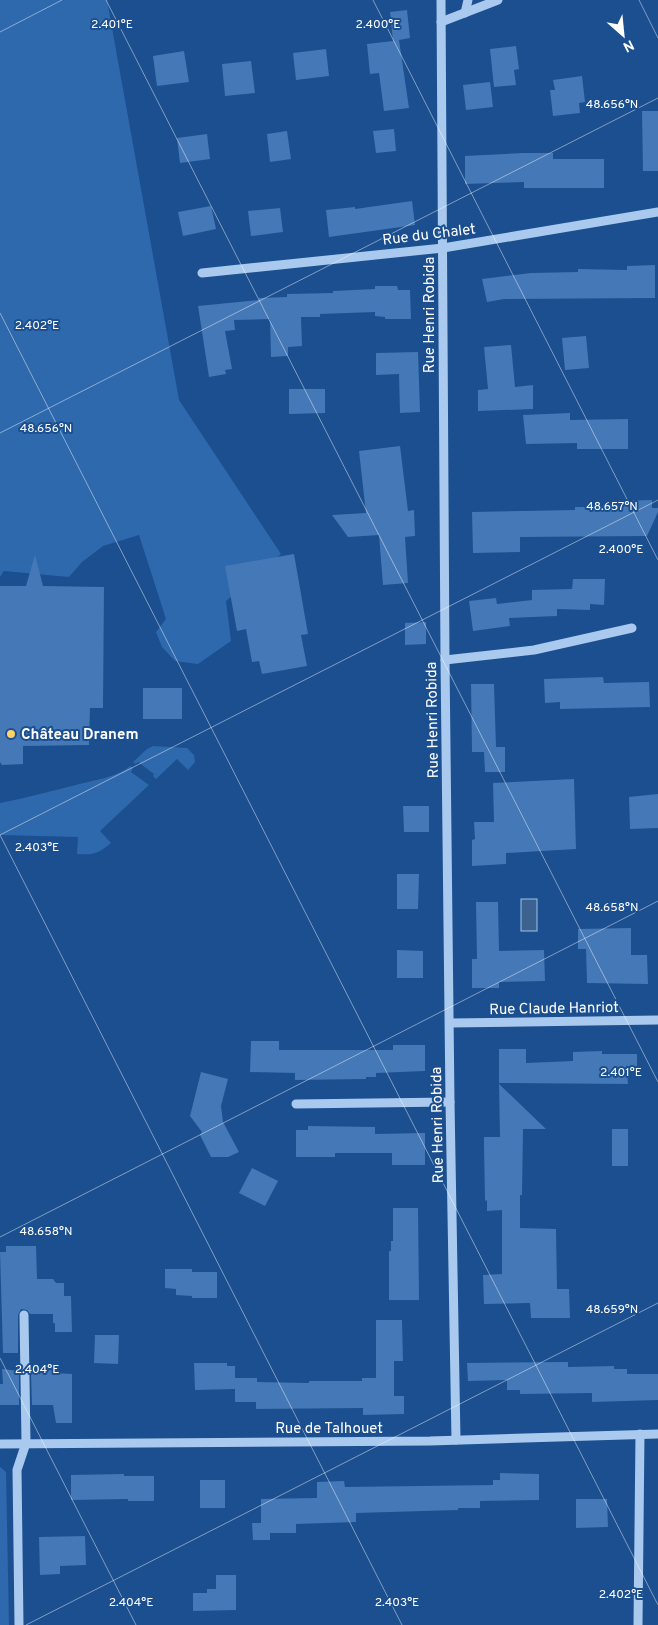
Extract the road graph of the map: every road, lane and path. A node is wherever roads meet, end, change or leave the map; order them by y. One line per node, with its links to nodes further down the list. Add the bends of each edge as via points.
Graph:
1 (441, 0): 5 (street, Rue Henri Robida)
2 (468, 0): 4 (street)
3 (498, 0): 4 (street)
4 (466, 13): 5 (street)
5 (441, 22): 7 (street, Rue Henri Robida)
6 (658, 212): 7 (street, Rue du Chalet)
7 (442, 248): 8 (street, Rue du Chalet); 10 (street, Rue Henri Robida)
8 (202, 273)
9 (632, 628): 10 (street, via 534,650)
10 (445, 660): 12 (street, Rue Henri Robida)
11 (658, 1020): 12 (street, Rue Claude Hanriot)
12 (450, 1023): 13 (street, Rue Henri Robida)
13 (450, 1102): 14 (street); 18 (street, Rue Henri Robida)
14 (296, 1104)
15 (24, 1315): 19 (street)
16 (640, 1434): 17 (street, Rue de Talhouet); 18 (street, Rue de Talhouet); 22 (street)
17 (658, 1434)
18 (456, 1440): 19 (street, Rue de Talhouet)
19 (26, 1443): 20 (street, Rue de Talhouet); 21 (street, via 17,1470)
20 (0, 1444)
21 (19, 1625)
22 (638, 1625)

